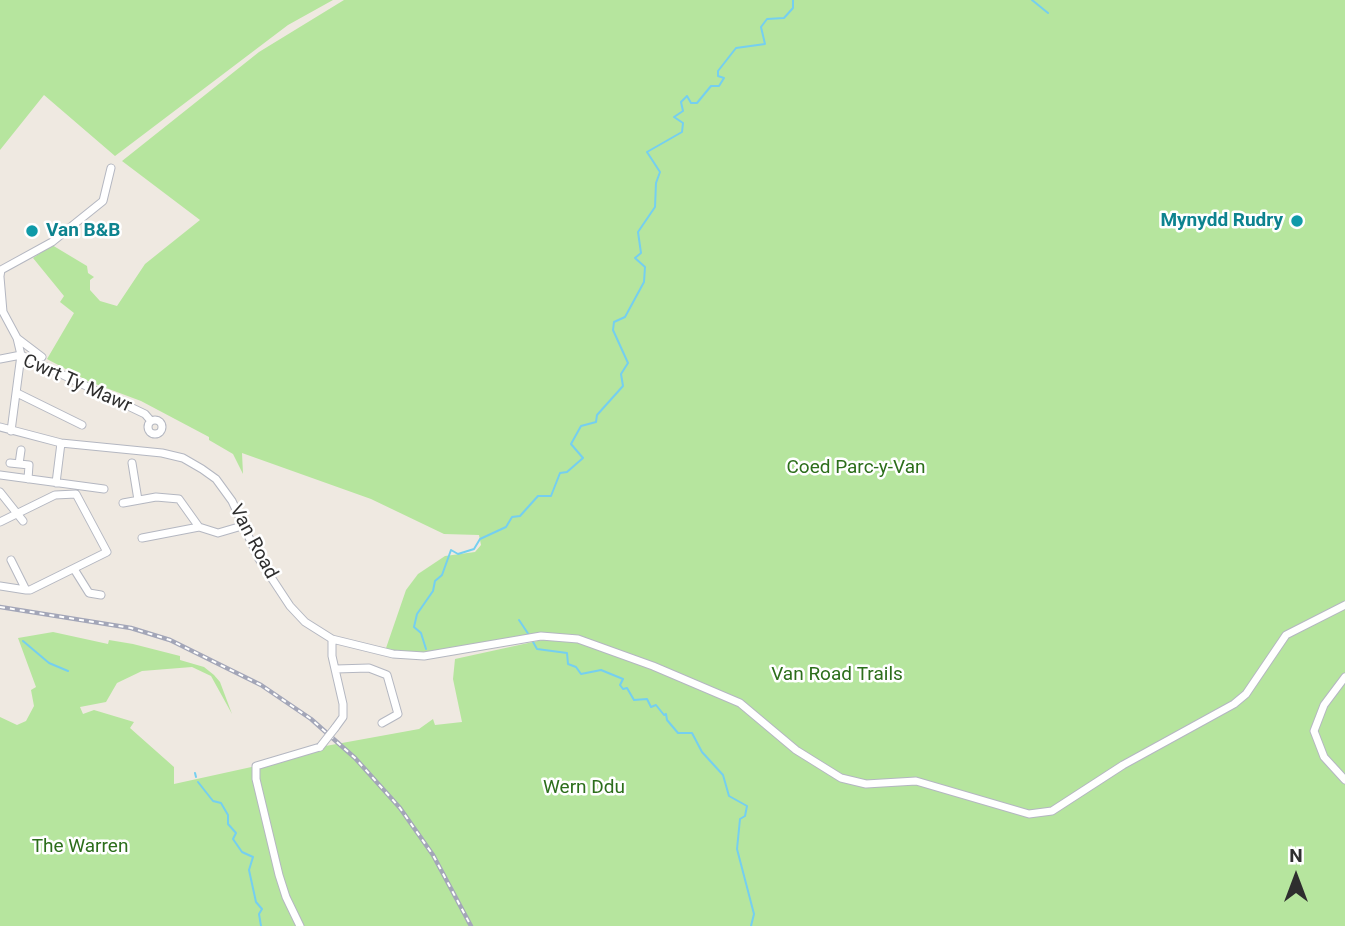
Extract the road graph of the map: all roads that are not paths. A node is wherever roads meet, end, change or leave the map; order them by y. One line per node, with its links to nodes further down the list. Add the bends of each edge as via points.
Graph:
1 (111, 168): 2 (street, via 103,201 52,242 1,270)
2 (0, 276): 3 (street, via 3,312)
3 (17, 338): 4 (street); 5 (street)
4 (21, 355): 6 (street, Cwrt Ty Mawr); 7 (street); 8 (street, Cwrt Ty Mawr)
5 (42, 357)
6 (0, 359)
7 (17, 393): 9 (street); 11 (street)
8 (152, 421)
9 (82, 425)
10 (0, 430): 11 (street, Van Road)
11 (10, 431): 12 (street, Van Road)
12 (61, 443): 19 (street); 26 (street, Van Road, via 183,458 216,479)
13 (21, 450): 16 (street)
14 (10, 463): 16 (street)
15 (132, 463): 22 (street)
16 (19, 464): 18 (street, via 29,465)
17 (0, 475): 18 (street)
18 (28, 479): 19 (street)
19 (55, 483): 20 (street)
20 (104, 489)
21 (0, 492): 24 (street)
22 (138, 500): 23 (street); 27 (street, via 179,499)
23 (123, 503)
24 (21, 517): 25 (street); 30 (street, via 54,495 76,494 107,552)
25 (0, 522)
26 (242, 526): 27 (street, via 218,533); 35 (street, Van Road, via 290,606)
27 (199, 527): 28 (street)
28 (142, 538)
29 (11, 560): 32 (street)
30 (74, 569): 32 (street); 33 (street, via 89,593)
31 (0, 586): 32 (street)
32 (26, 590)
33 (102, 595)
34 (1345, 605): 35 (street, Van Road, via 1286,635 1246,694 1234,704 1123,765 1052,811 1036,814 916,780 866,784 841,778 788,744 740,703 592,643 553,636 407,656)
35 (332, 639): 36 (street)
36 (336, 669): 38 (street, via 369,668 387,675 398,714); 40 (street, bridge, via 343,717 320,747 256,766 279,874)
37 (1345, 677): 39 (street, via 1324,705 1314,731 1324,757)
38 (382, 723)
39 (1345, 780)
40 (300, 926)

